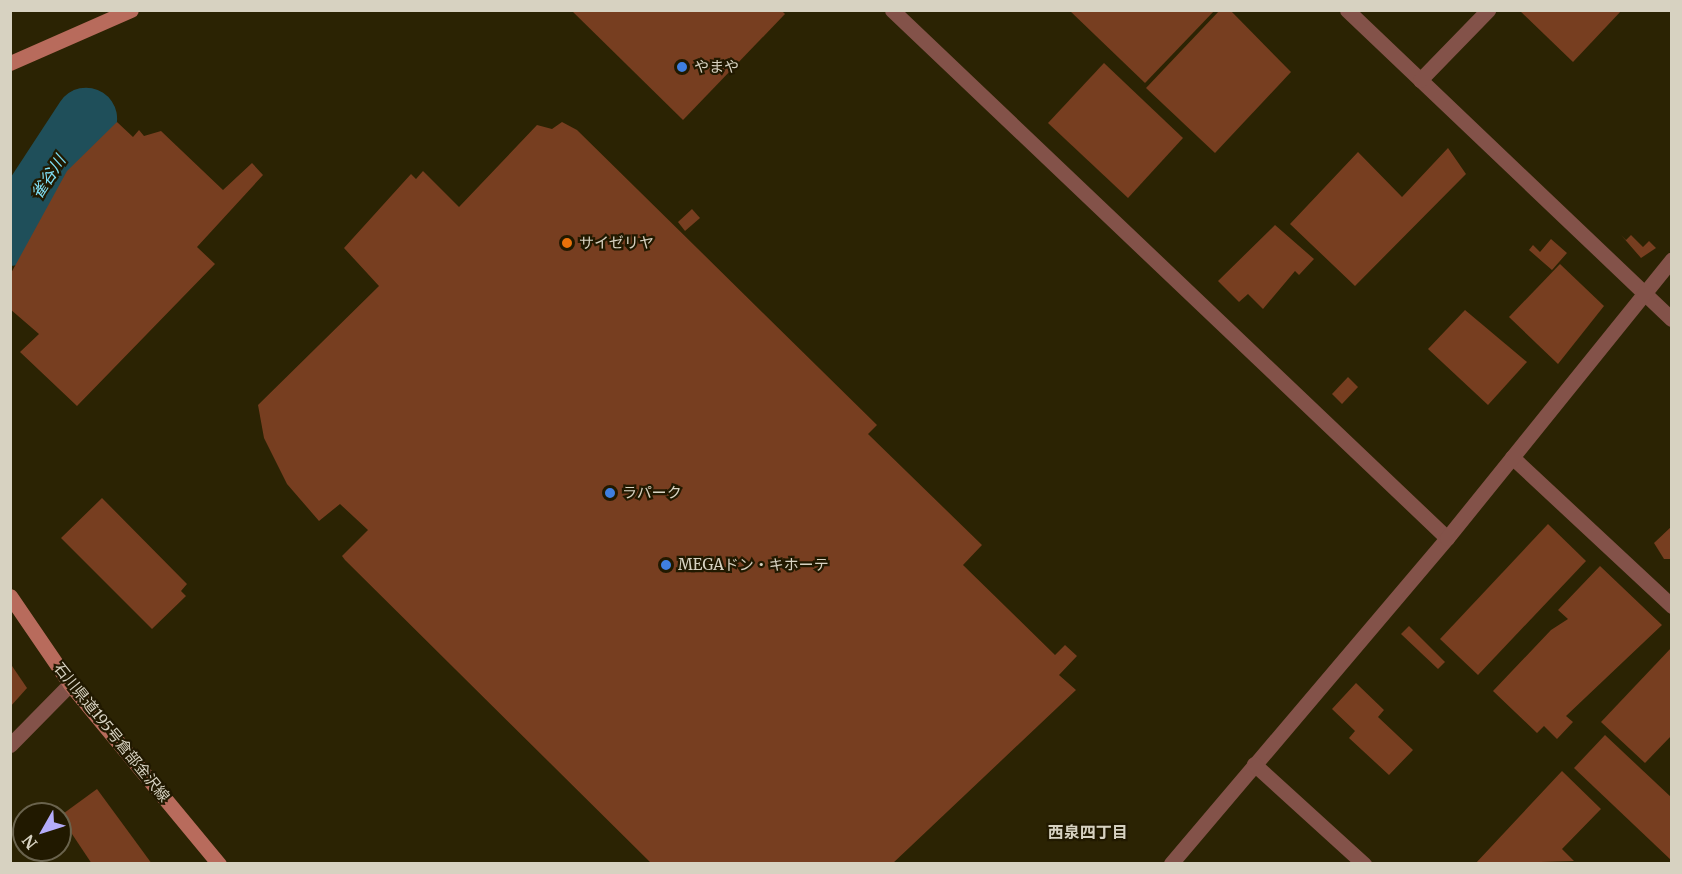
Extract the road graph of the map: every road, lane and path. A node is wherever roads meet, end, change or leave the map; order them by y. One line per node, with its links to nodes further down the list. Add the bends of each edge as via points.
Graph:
1 (130, 10): 5 (main road)
2 (892, 10): 11 (street)
3 (1347, 10): 6 (street)
4 (1488, 10): 6 (street)
5 (10, 63)
6 (1420, 80): 8 (street)
7 (1671, 259): 8 (street)
8 (1643, 292): 9 (street); 10 (street)
9 (1671, 319)
10 (1512, 457): 11 (street); 13 (street)
11 (1447, 538): 16 (street)
12 (10, 596): 14 (main road, 石川県道195号倉部金沢線)
13 (1671, 606)
14 (69, 684): 15 (street); 17 (main road, 石川県道195号倉部金沢線)
15 (10, 745)
16 (1254, 764): 18 (street); 19 (street)
17 (219, 864)
18 (1171, 864)
19 (1364, 864)

